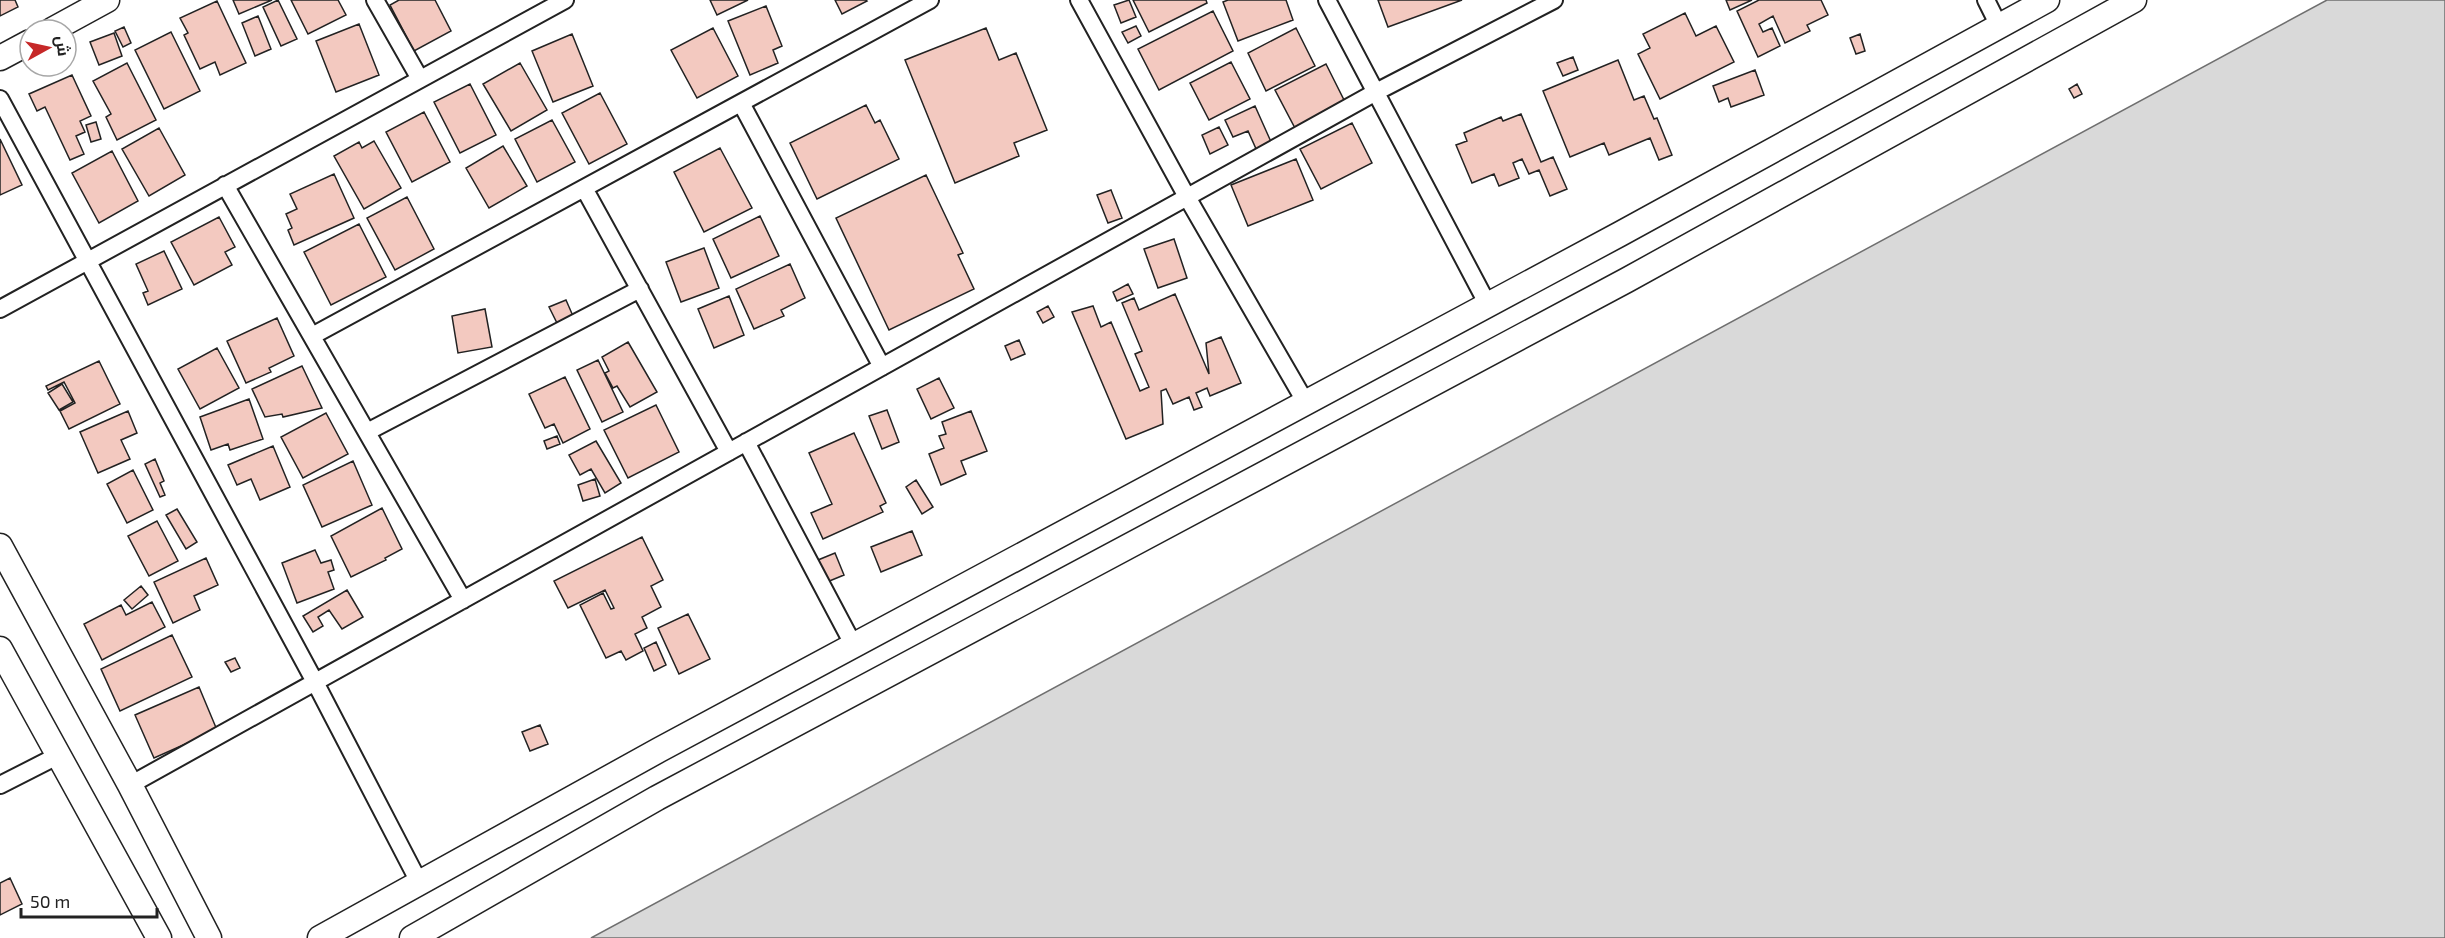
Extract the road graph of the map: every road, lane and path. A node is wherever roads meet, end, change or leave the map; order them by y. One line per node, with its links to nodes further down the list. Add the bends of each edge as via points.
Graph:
1 (107, 0): 12 (street)
2 (375, 0): 16 (street)
3 (565, 0): 16 (street)
4 (930, 0): 19 (street)
5 (1079, 0): 22 (street)
6 (1327, 0): 17 (street)
7 (1554, 0): 11 (street)
8 (1986, 0): 13 (street)
9 (2047, 0): 13 (street)
10 (2134, 0): 45 (street, via 1616,286 657,798)
11 (1533, 5): 17 (street)
12 (74, 18)
13 (1999, 26): 25 (street)
14 (18, 48): 15 (street)
15 (0, 58)
16 (420, 79): 20 (street)
17 (1376, 93): 22 (street); 25 (street)
18 (0, 99): 23 (street)
19 (741, 103): 21 (street); 28 (street)
20 (225, 185): 23 (street); 27 (street)
21 (584, 188): 24 (street); 27 (street)
22 (1187, 197): 28 (street); 29 (street)
23 (87, 260): 26 (street); 37 (street)
24 (640, 289): 30 (street); 32 (street)
25 (1488, 305): 29 (street)
26 (0, 309)
27 (312, 336): 30 (street)
28 (882, 367): 31 (street)
29 (1306, 403): 35 (street)
30 (367, 432): 34 (street)
31 (746, 442): 32 (street); 35 (street)
32 (729, 452): 34 (street)
33 (0, 546): 40 (street)
34 (463, 600): 37 (street)
35 (854, 646): 41 (street)
36 (0, 649): 38 (street)
37 (315, 682): 40 (street); 41 (street)
38 (59, 755): 39 (street); 42 (street)
39 (0, 785)
40 (130, 785): 43 (street)
41 (420, 884): 44 (street)
42 (159, 938)
43 (209, 938)
44 (320, 938)
45 (412, 938)

